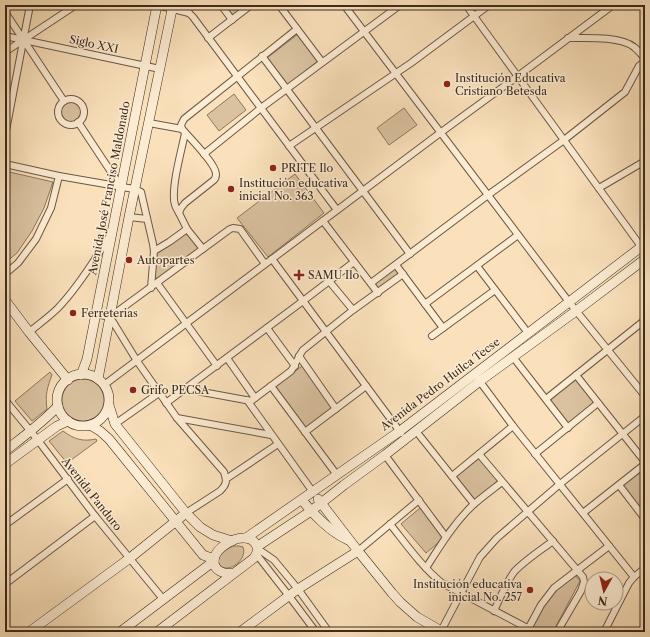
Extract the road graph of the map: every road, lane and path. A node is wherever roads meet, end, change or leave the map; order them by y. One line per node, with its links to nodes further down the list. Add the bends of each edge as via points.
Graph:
1 (30, 5): 23 (street)
2 (76, 5): 23 (street)
3 (157, 5): 13 (street); 28 (street, Avenida José Franciso Maldonado)
4 (185, 5): 15 (street)
5 (221, 5): 17 (street)
6 (251, 5): 17 (street)
7 (344, 5): 19 (street)
8 (400, 5): 19 (street)
9 (466, 5): 16 (street)
10 (489, 5): 16 (street)
11 (613, 5): 22 (street)
12 (282, 6): 18 (street)
13 (172, 7): 15 (street); 29 (street)
14 (5, 12): 23 (street)
15 (189, 13): 21 (street)
16 (474, 16): 30 (street); 32 (street)
17 (232, 20): 21 (street)
18 (297, 29): 25 (street); 27 (street)
19 (364, 31): 27 (street); 30 (street)
20 (5, 36): 23 (street, Siglo XXI)
21 (208, 38): 31 (street)
22 (568, 38): 26 (street, via 596,38 627,43 635,48); 32 (street)
23 (23, 40): 24 (street); 28 (street, Siglo XXI); 34 (street); 41 (street)
24 (5, 52)
25 (262, 56): 31 (street); 33 (street)
26 (645, 61): 42 (street, via 639,66 625,92)
27 (322, 62): 33 (street)
28 (145, 65): 29 (street, Siglo XXI); 48 (street, Avenida José Franciso Maldonado)
29 (160, 69): 37 (street)
30 (396, 72): 38 (street); 40 (street)
31 (237, 76): 35 (street); 39 (street, via 184,119 181,125)
32 (518, 76): 40 (street); 42 (street)
33 (287, 89): 35 (street); 38 (street)
34 (64, 101): 36 (street, via 74,99 82,105 84,114); 36 (street, via 58,110 61,120 68,124)
35 (261, 108): 43 (street); 44 (street)
36 (78, 122): 48 (street)
37 (149, 123): 39 (street); 50 (street)
38 (316, 128): 43 (street); 51 (street)
39 (184, 131): 44 (street); 54 (street, via 174,195)
40 (440, 132): 51 (street); 52 (street)
41 (5, 136)
42 (564, 140): 49 (street); 52 (street)
43 (289, 146): 53 (street)
44 (204, 154): 54 (street, via 215,170 216,177 185,203)
45 (645, 161): 49 (street)
46 (5, 164): 47 (street)
47 (59, 176): 48 (street); 71 (street, via 51,208 36,239 18,263)
48 (121, 187): 50 (street); 59 (street, Avenida José Franciso Maldonado)
49 (599, 188): 61 (street)
50 (134, 189): 55 (street); 56 (street, via 141,192)
51 (363, 191): 53 (street); 64 (street)
52 (488, 195): 60 (street); 64 (street)
53 (337, 210): 57 (street)
54 (179, 213): 58 (street)
55 (129, 217): 56 (street); 86 (street)
56 (147, 219): 63 (street)
57 (323, 221): 65 (street); 66 (street)
58 (187, 229): 62 (street); 63 (street)
59 (113, 230): 85 (street, Avenida José Franciso Maldonado); 91 (street, via 75,288 57,309)
60 (518, 235): 70 (street); 81 (street)
61 (644, 248): 81 (street, Avenida Pedro Huilca Tecse)
62 (203, 249): 68 (street, via 230,229 237,228); 74 (street)
63 (154, 251): 76 (street)
64 (410, 254): 69 (street)
65 (272, 260): 68 (street); 80 (street)
66 (354, 262): 73 (street); 75 (street)
67 (644, 262): 84 (street, Avenida Pedro Huilca Tecse)
68 (265, 264): 88 (street)
69 (396, 265): 72 (street); 75 (street)
70 (477, 266): 77 (street); 82 (street)
71 (5, 274)
72 (402, 274): 78 (street); 82 (street)
73 (329, 281): 80 (street); 83 (street)
74 (157, 283): 76 (street); 88 (street)
75 (371, 284): 78 (street)
76 (151, 288): 86 (street)
77 (495, 290): 90 (street); 93 (street)
78 (378, 293): 83 (street)
79 (5, 300): 91 (street)
80 (303, 302): 89 (street); 92 (street)
81 (569, 302): 84 (street); 93 (street, Avenida Pedro Huilca Tecse)
82 (425, 304): 90 (street)
83 (354, 310): 92 (street)
84 (576, 311): 95 (street); 97 (street, Avenida Pedro Huilca Tecse)
85 (96, 314): 86 (street); 102 (street, Avenida José Franciso Maldonado, via 87,359)
86 (110, 317): 99 (street); 106 (street)
87 (644, 323): 95 (street)
88 (186, 324): 99 (street); 100 (street)
89 (267, 328): 98 (street); 101 (street)
90 (443, 328): 94 (street)
91 (29, 332): 105 (street)
92 (326, 332): 96 (street); 108 (street)
93 (528, 333): 104 (street, Avenida Pedro Huilca Tecse)
94 (432, 336)
95 (608, 350): 103 (street); 111 (street)
96 (299, 356): 101 (street); 120 (street)
97 (513, 357): 104 (street, Avenida Pedro Huilca Tecse); 115 (street)
98 (227, 358): 100 (street); 112 (street)
99 (137, 361): 106 (street); 110 (street)
100 (217, 366): 109 (street)
101 (295, 366): 107 (street)
102 (81, 375): 105 (street); 106 (street, via 90,376)
103 (576, 376): 115 (street); 117 (street)
104 (477, 378): 126 (street); 128 (street, Avenida Pedro Huilca Tecse); 131 (street, Avenida Pedro Huilca Tecse)
105 (68, 380): 119 (street, via 58,394)
106 (101, 382): 118 (street, via 107,392)
107 (271, 386): 112 (street); 130 (street)
108 (366, 386): 120 (street); 128 (street)
109 (186, 389): 114 (street); 116 (street)
110 (159, 393): 116 (street); 124 (street)
111 (645, 396)
112 (255, 398): 114 (street)
113 (5, 400): 129 (street, Avenida Panduro)
114 (247, 400): 132 (street)
115 (546, 400): 127 (street)
116 (166, 403): 122 (street)
117 (598, 404): 127 (street); 133 (street)
118 (109, 405): 124 (street); 125 (street, via 102,418)
119 (58, 406): 123 (street); 129 (street)
120 (336, 409): 130 (street)
121 (645, 416): 133 (street)
122 (177, 418): 132 (street); 146 (street, via 224,472)
123 (68, 421): 125 (street, via 78,425); 134 (street)
124 (115, 424): 157 (street)
125 (90, 425): 161 (street, via 109,439)
126 (513, 426): 138 (street); 139 (street)
127 (568, 428): 139 (street)
128 (400, 431): 135 (street); 143 (street, Avenida Pedro Huilca Tecse)
129 (30, 432): 134 (street, Avenida Panduro); 137 (street)
130 (305, 432): 143 (street)
131 (416, 432): 135 (street, Avenida Pedro Huilca Tecse); 144 (street)
132 (271, 434): 136 (street)
133 (623, 434): 141 (street); 148 (street)
134 (37, 439): 142 (street); 145 (street, Avenida Panduro)
135 (406, 439): 140 (street, Avenida Pedro Huilca Tecse)
136 (278, 444): 146 (street); 150 (street)
137 (5, 451)
138 (479, 454): 144 (street); 147 (street)
139 (535, 454): 148 (street)
140 (385, 455): 152 (street); 153 (street, Avenida Pedro Huilca Tecse)
141 (645, 463): 149 (street)
142 (5, 464)
143 (337, 475): 150 (street, Avenida Pedro Huilca Tecse)
144 (452, 476): 154 (street)
145 (68, 479): 159 (street, Avenida Panduro); 163 (street)
146 (226, 479): 157 (street, via 225,486 220,491)
147 (502, 482): 154 (street); 156 (street)
148 (560, 484): 156 (street); 158 (street)
149 (619, 485): 158 (street); 160 (street)
150 (312, 492): 151 (street, Avenida Pedro Huilca Tecse); 153 (street)
151 (302, 500): 155 (street); 165 (street, Avenida Pedro Huilca Tecse)
152 (419, 500): 162 (street); 164 (street)
153 (321, 503): 155 (street, Avenida Pedro Huilca Tecse); 167 (street)
154 (474, 504): 164 (street)
155 (311, 511): 167 (street, via 325,526); 170 (street, Avenida Pedro Huilca Tecse)
156 (528, 512): 168 (street); 181 (street, via 488,547)
157 (186, 513): 161 (street); 166 (street, via 200,527 213,535)
158 (583, 513): 169 (street)
159 (95, 516): 172 (street, Avenida Panduro); 179 (street)
160 (644, 516)
161 (176, 522): 172 (street); 173 (street, via 203,555)
162 (390, 524): 171 (street); 174 (street)
163 (5, 525)
164 (446, 537): 174 (street)
165 (246, 538): 166 (street); 170 (street, via 253,541)
166 (232, 541): 173 (street, via 220,549)
167 (350, 541): 171 (street)
168 (553, 541): 176 (street); 184 (street, via 514,572)
169 (609, 546): 176 (street); 178 (street)
170 (258, 550): 177 (street, via 254,558); 180 (street, via 274,560); 182 (street)
171 (358, 551): 180 (street); 192 (street, via 400,602 417,617)
172 (130, 558): 183 (street, Avenida Panduro); 186 (street)
173 (214, 560): 177 (street, via 219,571 224,574); 183 (street)
174 (426, 568): 181 (street, via 442,583)
175 (645, 568): 178 (street)
176 (577, 571): 185 (street, via 554,588 541,604); 194 (street, via 583,577 583,586)
177 (234, 573): 188 (street)
178 (634, 577): 195 (street)
179 (5, 584)
180 (298, 590): 182 (street); 191 (street)
181 (461, 593): 184 (street); 192 (street)
182 (289, 596): 189 (street); 190 (street)
183 (163, 599): 187 (street)
184 (494, 611): 185 (street)
185 (527, 630): 193 (street)
186 (29, 632)
187 (120, 632)
188 (157, 632)
189 (240, 632)
190 (316, 632)
191 (329, 632)
192 (442, 632)
193 (535, 632)
194 (556, 632)
195 (604, 632)

